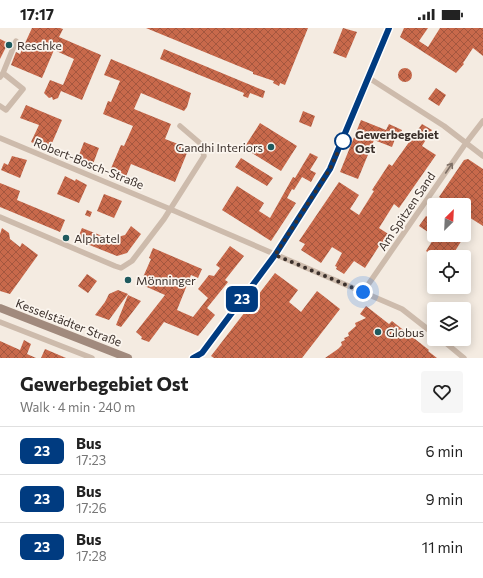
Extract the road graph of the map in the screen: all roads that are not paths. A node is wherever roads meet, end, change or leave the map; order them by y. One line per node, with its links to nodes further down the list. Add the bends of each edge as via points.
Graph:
1 (389, 28): 4 (street)
2 (16, 41): 3 (street)
3 (2, 75): 5 (street, via 23,89 6,110)
4 (369, 78): 9 (street); 13 (street, via 330,169)
5 (0, 106)
6 (483, 121): 9 (street, Am Spitzen Sand)
7 (180, 126): 11 (street, via 201,144 204,156)
8 (0, 138): 11 (street, Robert-Bosch-Straße)
9 (466, 143): 10 (street); 14 (street, Am Spitzen Sand, one-way to 9)
10 (483, 156)
11 (170, 209): 12 (street, via 132,262 121,268); 13 (street, Robert-Bosch-Straße)
12 (0, 217)
13 (275, 255): 14 (street, Robert-Bosch-Straße); 19 (street)
14 (363, 292): 17 (street, Robert-Bosch-Straße, via 406,311)
15 (0, 308): 21 (main road, Kesselstädter Straße)
16 (0, 322): 20 (street)
17 (427, 328)
18 (449, 346): 23 (street)
19 (201, 355): 22 (street)
20 (92, 358)
21 (128, 358)
22 (193, 358)
23 (464, 358)

